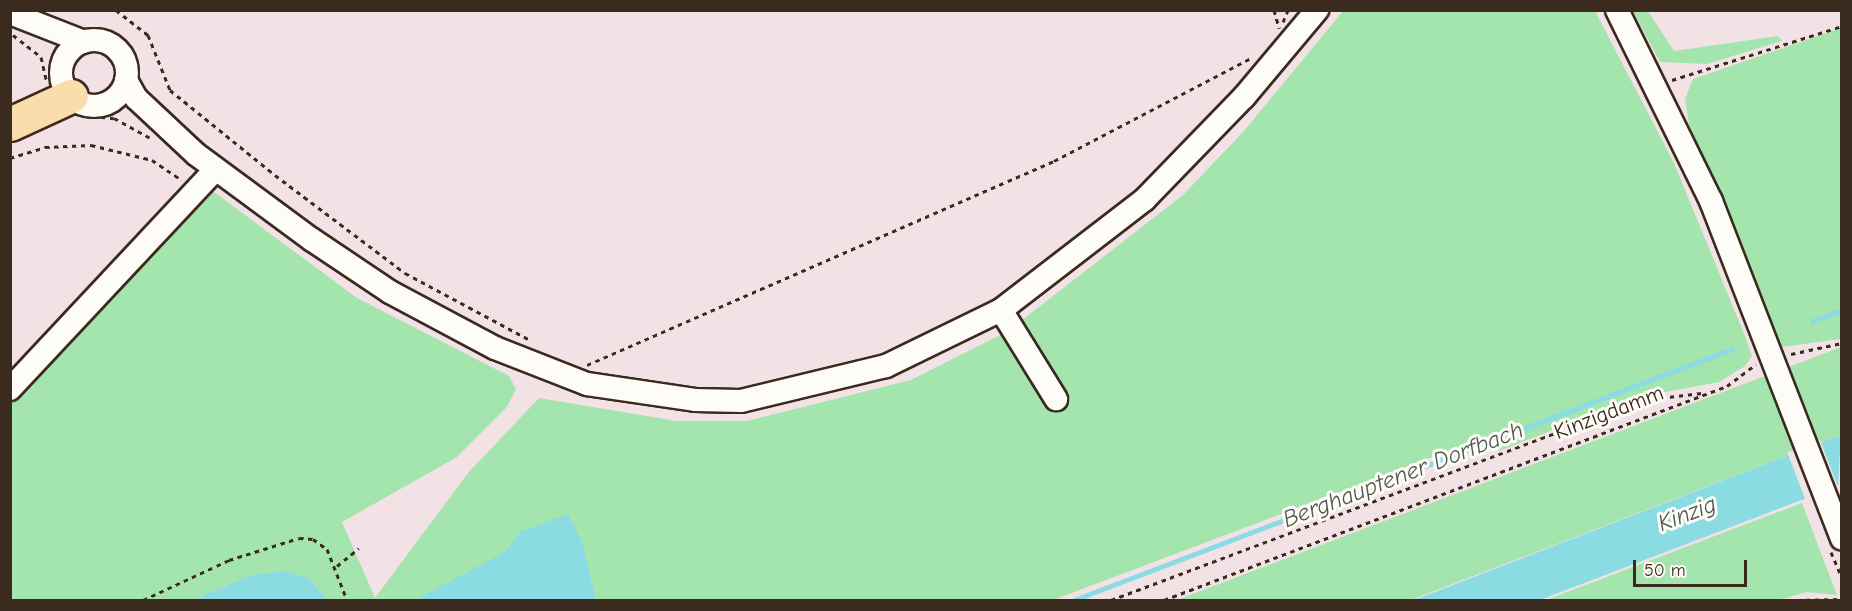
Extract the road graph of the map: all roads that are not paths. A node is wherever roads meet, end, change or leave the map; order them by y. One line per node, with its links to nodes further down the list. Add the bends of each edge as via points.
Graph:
1 (1317, 10): 11 (street, via 1244,97 1144,199)
2 (1617, 10): 14 (street, via 1711,201 1768,361)
3 (11, 20): 4 (street); 6 (street, via 55,52)
4 (84, 42): 5 (street, via 116,49); 6 (street, via 69,52)
5 (126, 80): 7 (street); 9 (street)
6 (66, 96): 7 (street, via 86,105); 8 (highway)
7 (105, 104): 9 (street)
8 (10, 124)
9 (164, 137): 10 (street)
10 (216, 169): 11 (street, via 398,296 495,348 581,368 649,395 741,401 886,366); 12 (street)
11 (1001, 310): 13 (street)
12 (10, 389)
13 (1056, 399)
14 (1842, 538)

